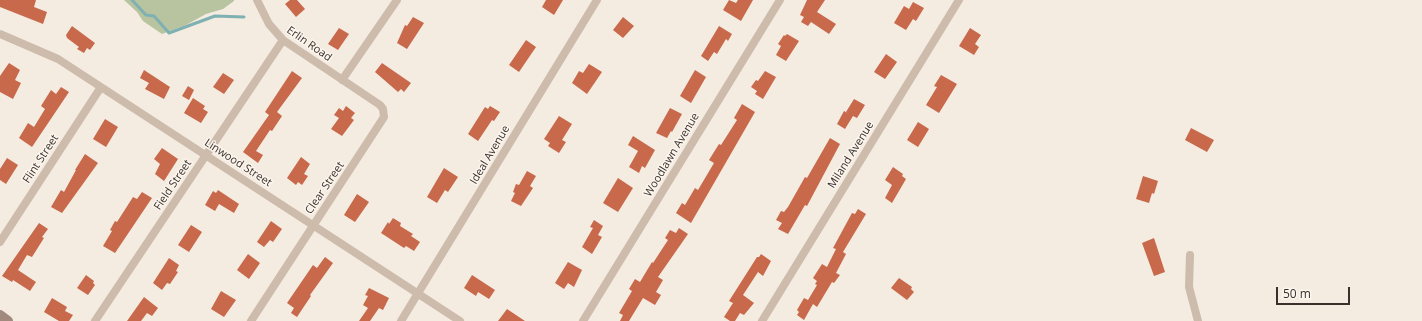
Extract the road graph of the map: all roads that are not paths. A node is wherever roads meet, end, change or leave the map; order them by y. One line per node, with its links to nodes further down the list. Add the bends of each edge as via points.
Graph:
1 (256, 0): 7 (street, Erlin Road, via 269,24)
2 (397, 0): 8 (street)
3 (597, 0): 14 (street, Ideal Avenue)
4 (780, 0): 21 (street, Woodlawn Avenue)
5 (959, 0): 22 (street, Miland Avenue)
6 (0, 34): 9 (street, Linwood Street, via 43,52)
7 (283, 40): 8 (street, Erlin Road); 10 (street, Field Street)
8 (342, 80): 11 (street, Clear Street, via 380,105 384,117)
9 (101, 87): 10 (street, Linwood Street); 12 (street, Flint Street)
10 (206, 156): 11 (street, Linwood Street); 17 (street, Field Street)
11 (314, 225): 14 (street, Linwood Street); 18 (street, Clear Street)
12 (0, 242)
13 (1190, 255): 23 (street, via 1189,287)
14 (418, 295): 19 (street, Ideal Avenue); 20 (street, Linwood Street)
15 (0, 315): 16 (street)
16 (8, 321)
17 (95, 321)
18 (251, 321)
19 (401, 321)
20 (460, 321)
21 (583, 321)
22 (762, 321)
23 (1198, 321)

